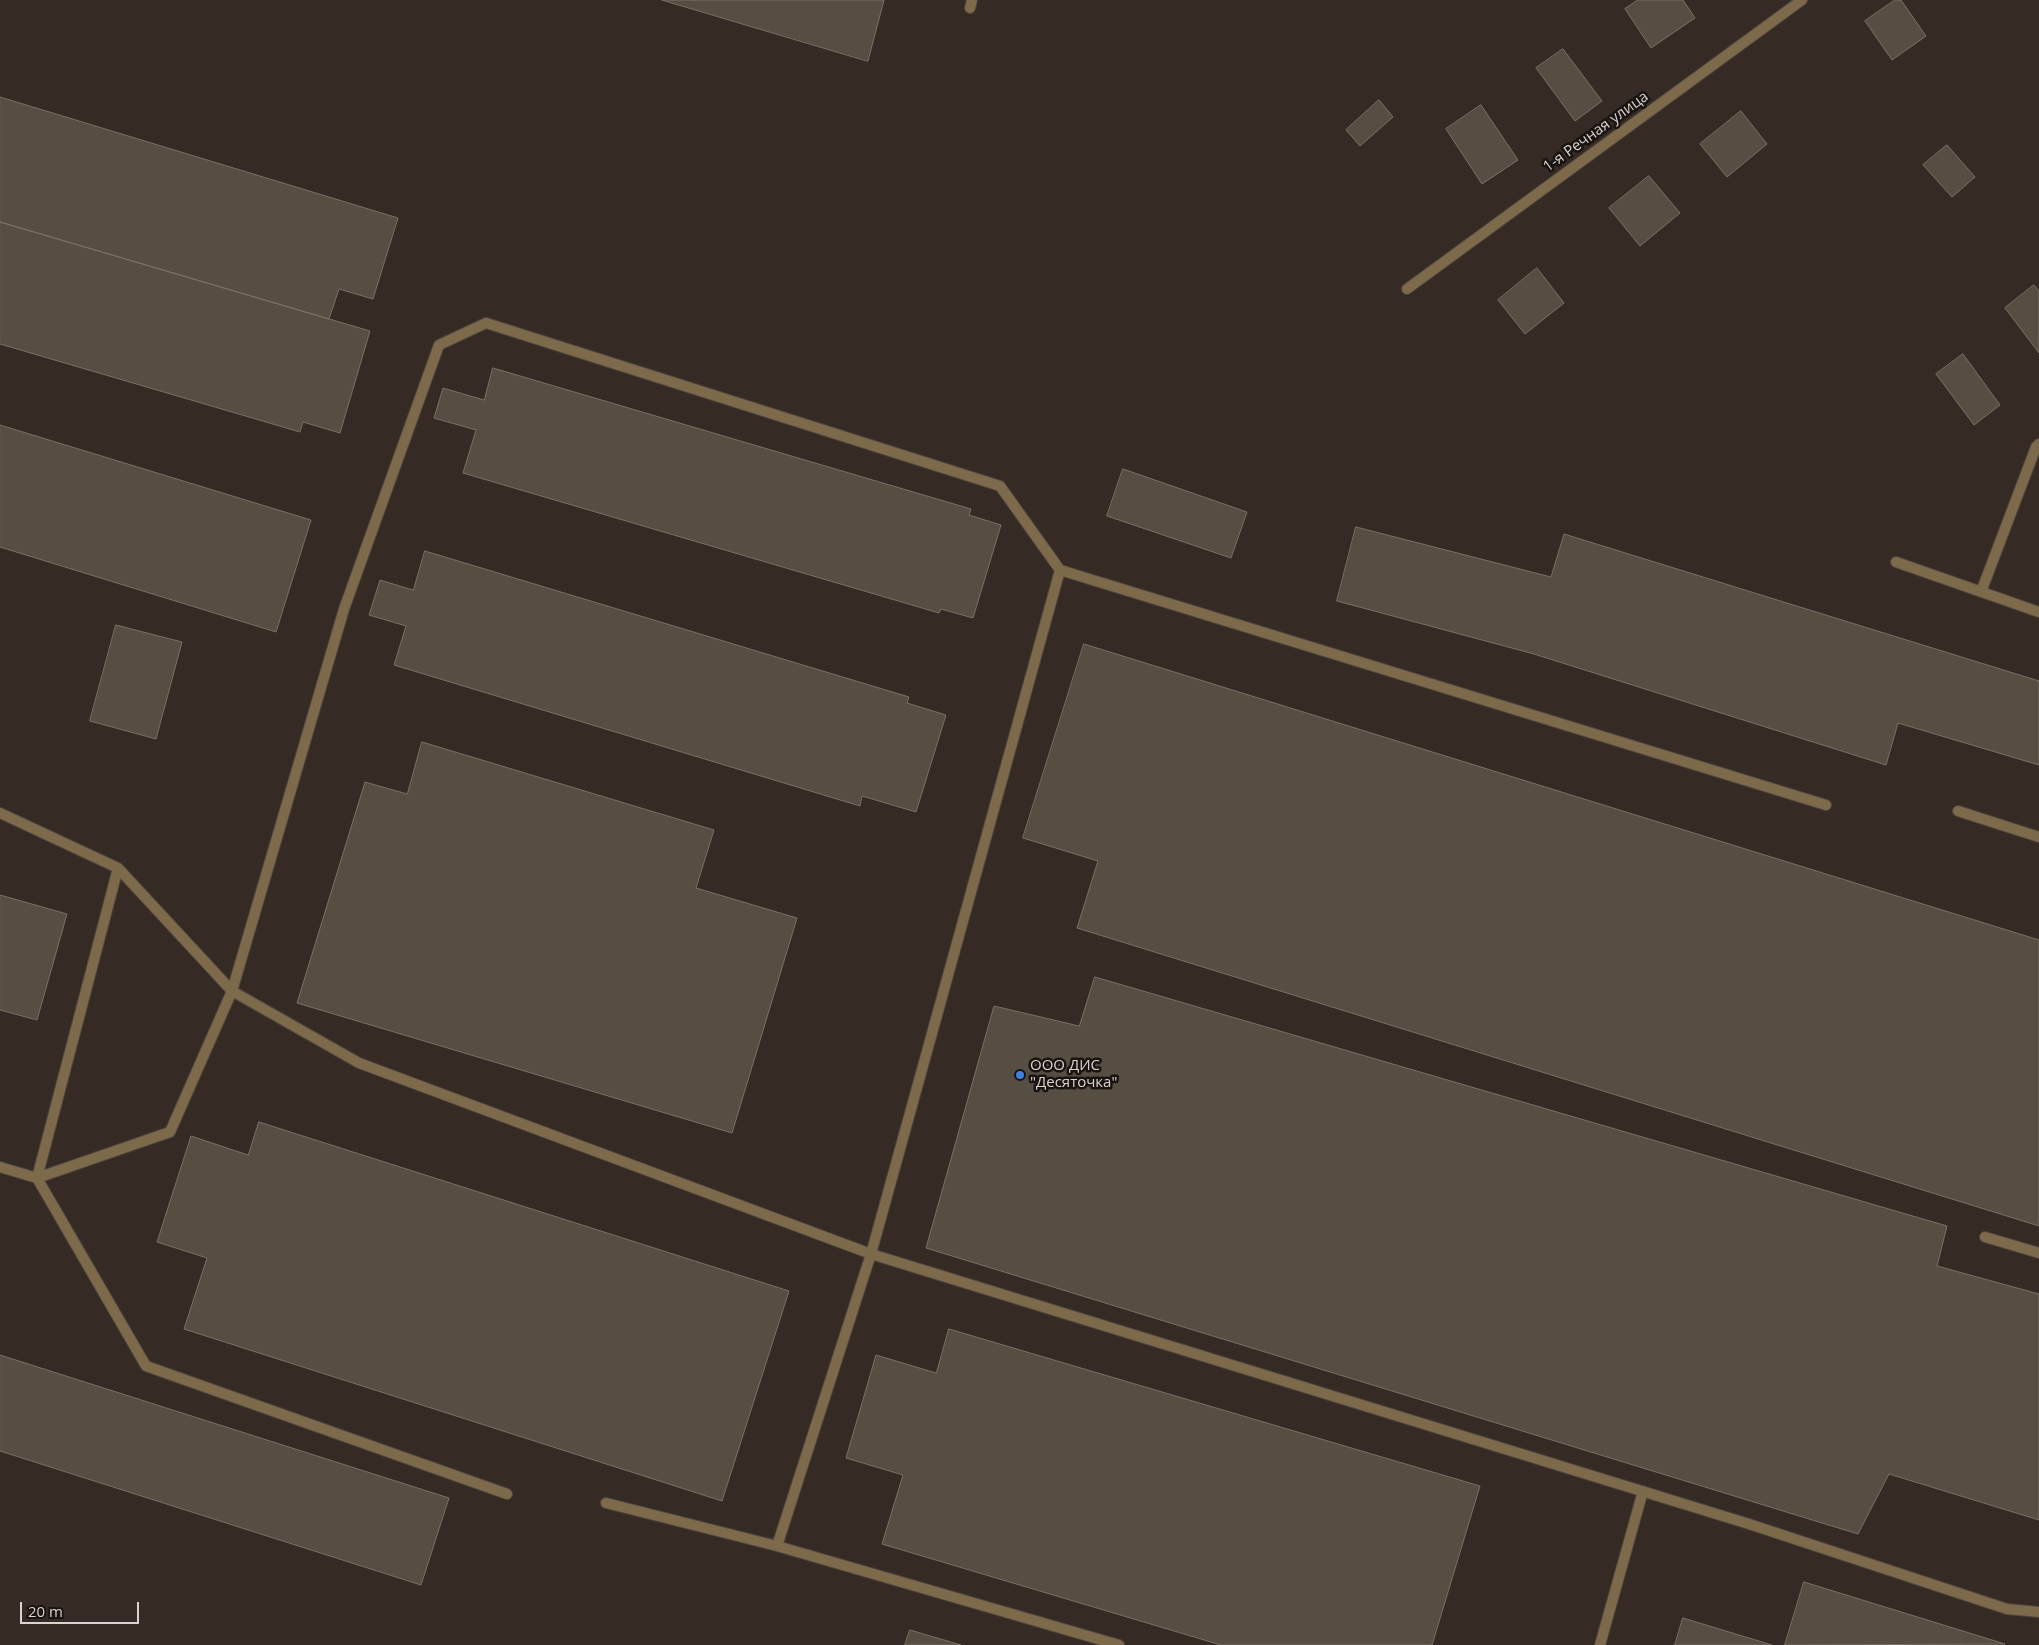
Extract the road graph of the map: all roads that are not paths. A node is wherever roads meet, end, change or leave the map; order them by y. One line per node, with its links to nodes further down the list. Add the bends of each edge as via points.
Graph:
1 (1802, 0): 2 (street, 1-я Речная улица)
2 (1407, 289)
3 (2037, 446): 6 (street)
4 (1896, 562): 6 (street)
5 (1060, 570): 8 (street); 13 (street, via 1000,486 486,323 439,345 344,609); 18 (street)
6 (1981, 592): 7 (street)
7 (2039, 612)
8 (1826, 805)
9 (1958, 811): 11 (street)
10 (0, 813): 12 (street)
11 (2039, 837)
12 (118, 868): 13 (street); 15 (street)
13 (232, 991): 15 (street, via 170,1132); 18 (street, via 359,1063)
14 (0, 1166): 15 (street)
15 (37, 1178): 20 (street, via 146,1366)
16 (1985, 1237): 17 (street)
17 (2039, 1253)
18 (871, 1254): 19 (street); 22 (street)
19 (1643, 1491): 23 (street, via 2007,1609); 25 (street)
20 (507, 1494)
21 (606, 1503): 22 (street)
22 (777, 1546): 24 (street)
23 (2039, 1612)
24 (1119, 1645)
25 (1600, 1645)

